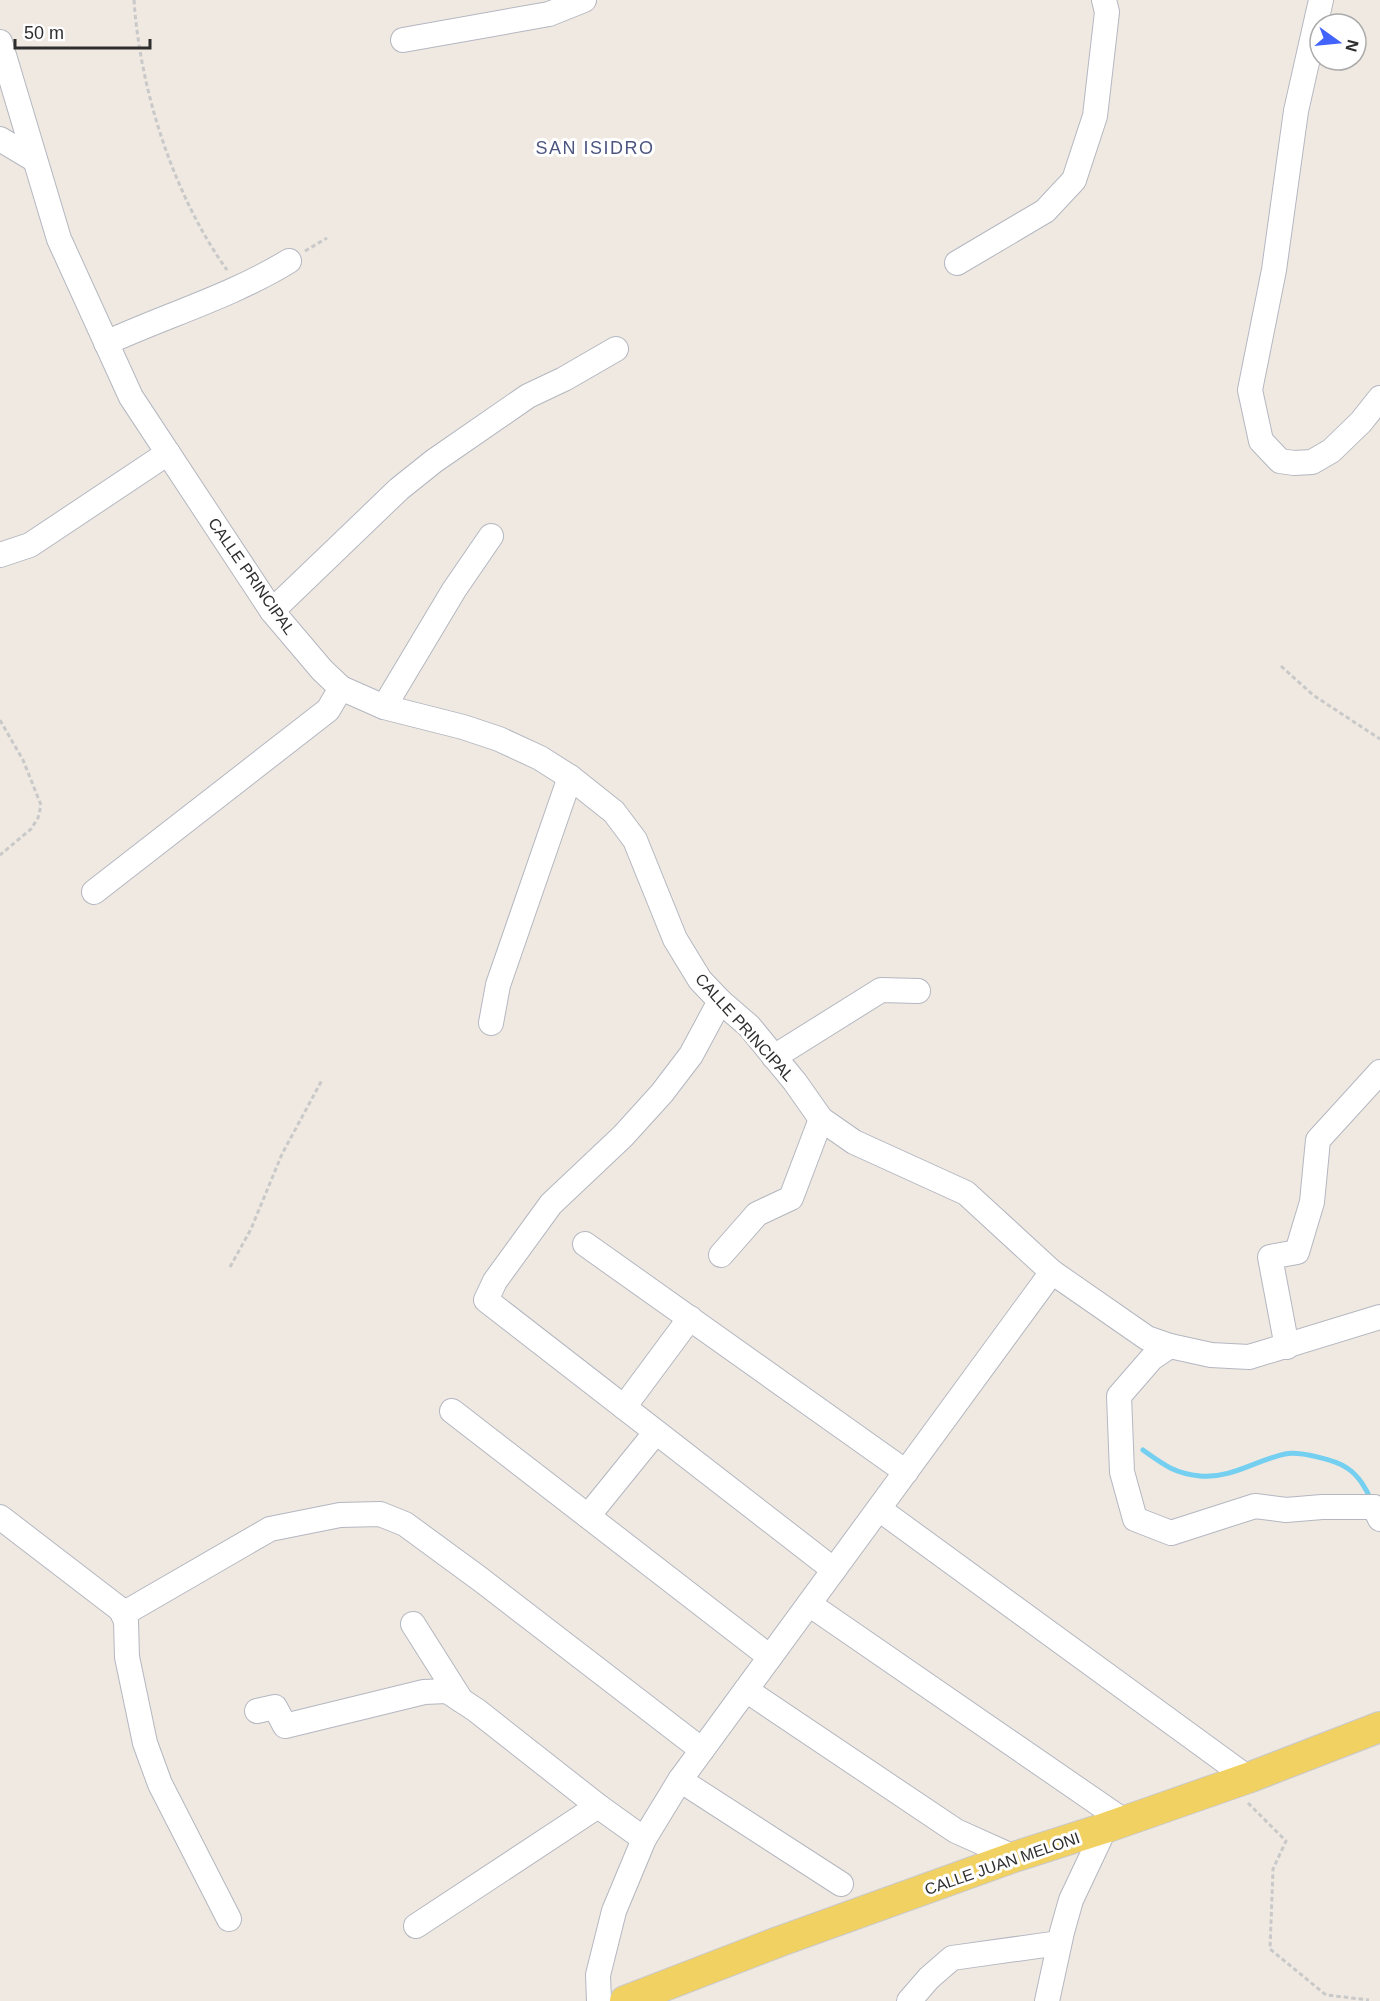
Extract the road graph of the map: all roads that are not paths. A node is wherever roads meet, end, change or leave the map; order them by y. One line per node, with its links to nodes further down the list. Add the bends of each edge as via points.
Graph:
1 (584, 0): 4 (street, via 549,14)
2 (1104, 0): 9 (street, via 1107,12 1095,116 1074,180 1045,211)
3 (1321, 0): 12 (street, via 1296,111 1274,270 1250,390 1261,441 1280,461 1294,463 1312,462 1331,450)
4 (403, 40)
5 (1, 52): 7 (street, CALLE PRINCIPAL)
6 (0, 139): 7 (street)
7 (35, 160): 10 (street, CALLE PRINCIPAL, via 59,239)
8 (289, 261): 10 (street, via 240,288)
9 (957, 263)
10 (106, 343): 13 (street, CALLE PRINCIPAL, via 131,397)
11 (616, 349): 16 (street, via 528,396 434,461 399,489)
12 (1380, 398)
13 (168, 453): 15 (street, via 30,545); 16 (street, CALLE PRINCIPAL)
14 (491, 536): 18 (street)
15 (0, 555)
16 (272, 610): 17 (street, CALLE PRINCIPAL)
17 (341, 688): 18 (street, CALLE PRINCIPAL); 20 (street, via 328,710)
18 (384, 707): 19 (street, CALLE PRINCIPAL, via 499,739)
19 (570, 777): 22 (street, CALLE PRINCIPAL, via 614,812 635,840 675,939 700,980); 23 (street, via 498,985)
20 (94, 892)
21 (918, 991): 24 (street, via 881,990)
22 (720, 1001): 24 (street, CALLE PRINCIPAL, via 749,1026); 34 (street, via 691,1055 662,1093 551,1204 495,1281 486,1300)
23 (491, 1023)
24 (774, 1057): 26 (street, CALLE PRINCIPAL)
25 (1380, 1072): 33 (street, via 1318,1140 1312,1202 1297,1252 1270,1257)
26 (821, 1119): 28 (street, via 791,1198 757,1214); 29 (street, CALLE PRINCIPAL, via 854,1142 966,1193)
27 (585, 1244): 31 (street)
28 (721, 1255)
29 (1052, 1272): 32 (street, CALLE PRINCIPAL, via 1147,1338); 37 (street)
30 (1380, 1317): 33 (street, CALLE PRINCIPAL)
31 (690, 1318): 34 (street); 37 (street)
32 (1170, 1346): 33 (street, CALLE PRINCIPAL, via 1211,1355 1249,1357); 39 (street, via 1152,1358 1119,1396 1122,1472 1135,1519 1171,1533 1255,1506)
33 (1287, 1347)
34 (624, 1407): 36 (street)
35 (453, 1411): 40 (street)
36 (656, 1432): 40 (street); 42 (street)
37 (906, 1472): 38 (street)
38 (879, 1509): 42 (street); 53 (street)
39 (1374, 1511)
40 (588, 1516): 46 (street)
41 (0, 1517): 44 (street)
42 (834, 1570): 43 (street)
43 (809, 1604): 46 (street); 55 (street)
44 (123, 1614): 51 (street, via 270,1529 340,1515 380,1514 405,1524); 59 (street, via 127,1657 145,1743 160,1784)
45 (413, 1624): 48 (street)
46 (770, 1657): 47 (street)
47 (746, 1690): 51 (street); 57 (street, via 956,1830)
48 (461, 1700): 49 (street, via 447,1691 424,1692 285,1726 275,1707); 54 (street)
49 (257, 1711)
50 (1380, 1727): 53 (main road, CALLE JUAN MELONI)
51 (702, 1750): 52 (street)
52 (680, 1780): 56 (street); 58 (street)
53 (1239, 1781): 55 (main road, CALLE JUAN MELONI)
54 (598, 1806): 56 (street); 60 (street)
55 (1115, 1824): 57 (main road, CALLE JUAN MELONI); 61 (street, via 1071,1900)
56 (644, 1839): 63 (street, via 614,1911 598,1974)
57 (1014, 1857): 62 (main road, CALLE JUAN MELONI, via 778,1942)
58 (841, 1884)
59 (229, 1919)
60 (416, 1926)
61 (1059, 1943): 64 (street, via 952,1958); 65 (street)
62 (644, 1998)
63 (599, 2001)
64 (909, 2001)
65 (1047, 2001)

